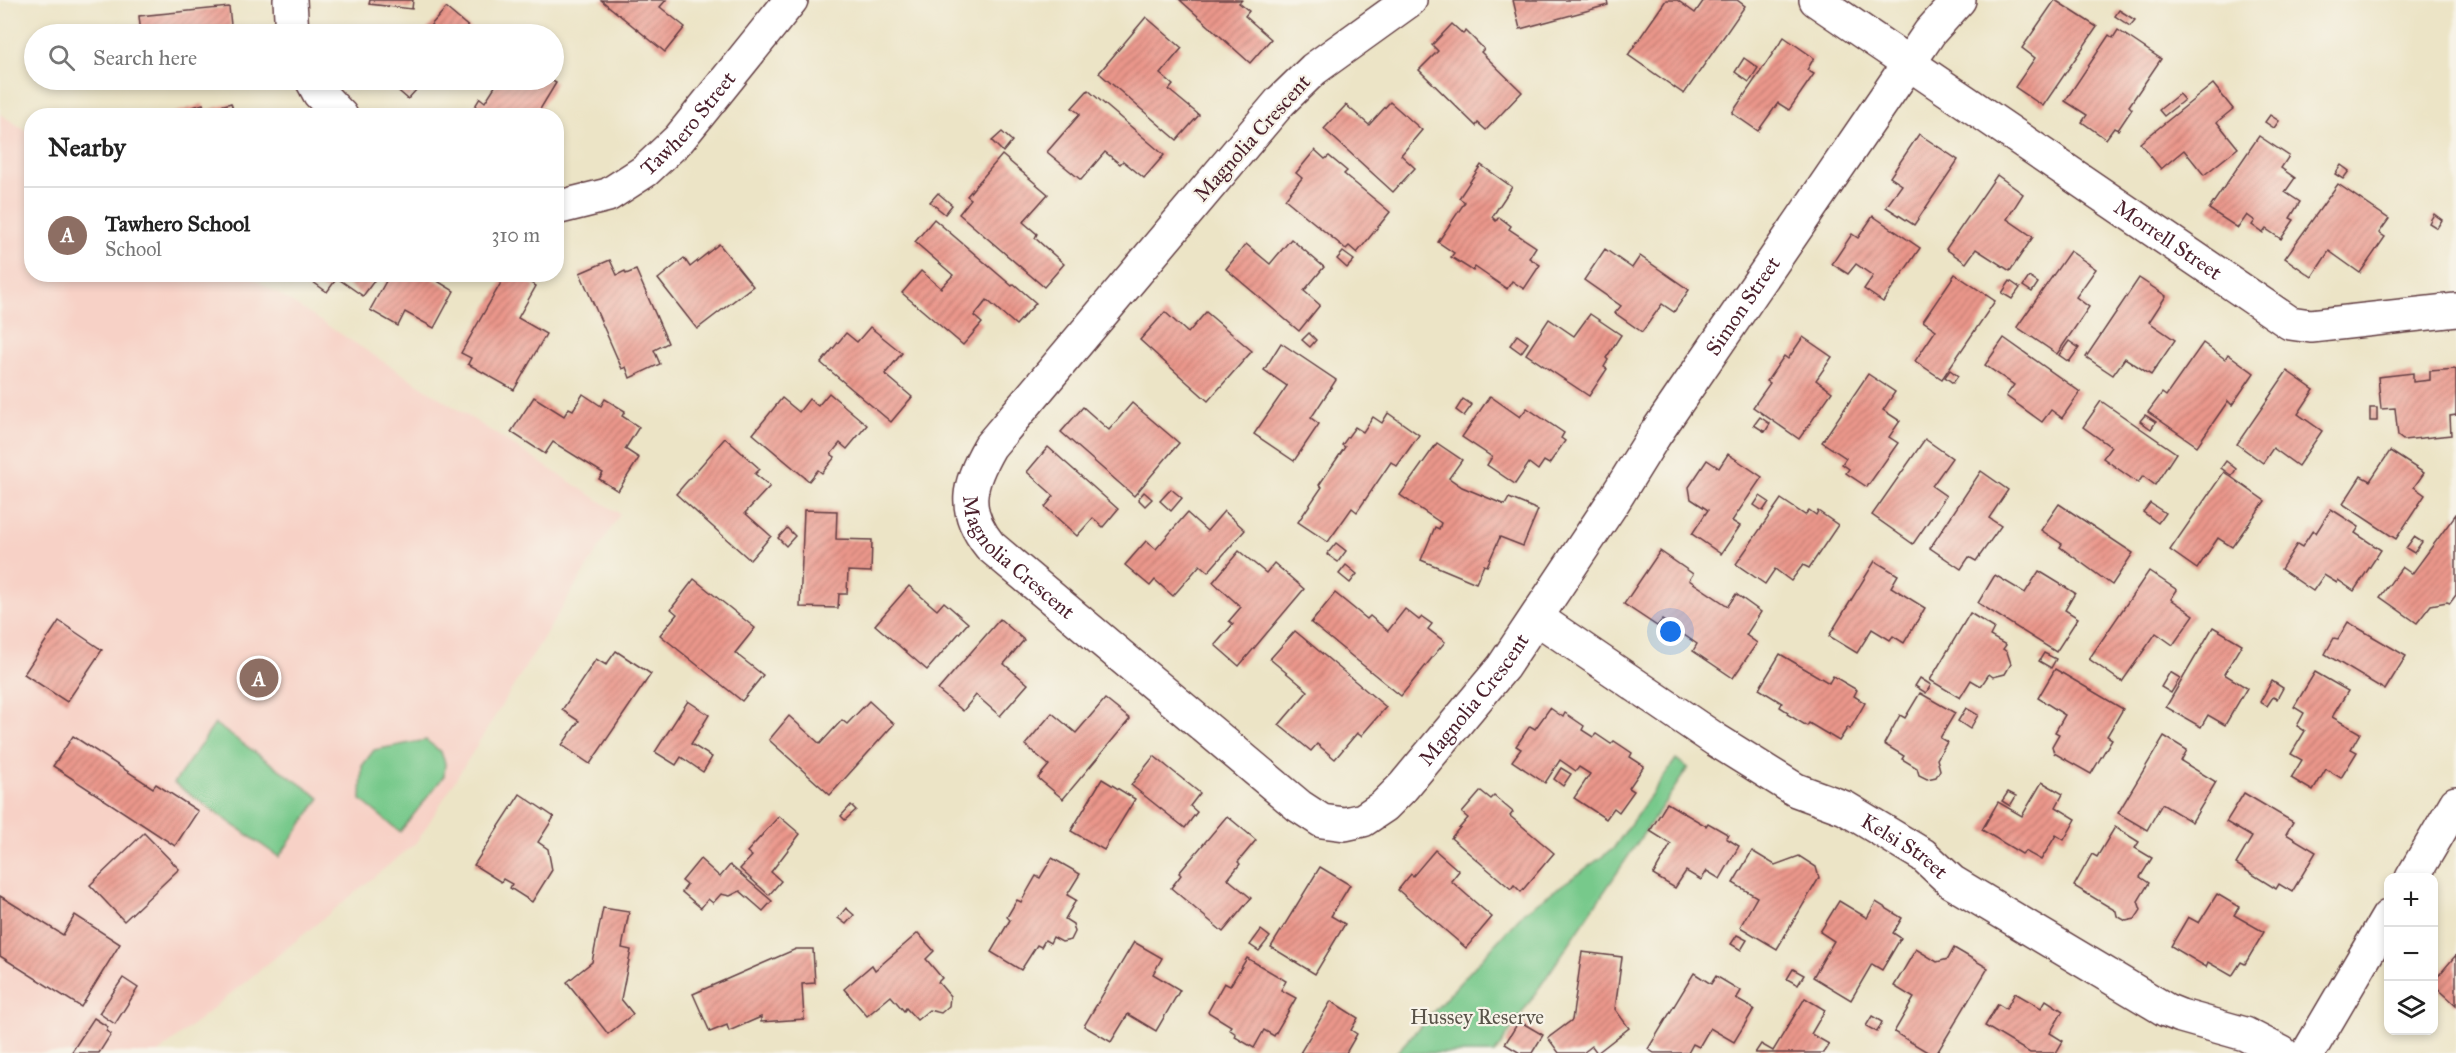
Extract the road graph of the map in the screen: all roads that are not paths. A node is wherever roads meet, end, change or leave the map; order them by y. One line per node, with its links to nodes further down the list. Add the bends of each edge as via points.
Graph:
1 (291, 0): 6 (street)
2 (791, 0): 10 (street, Tawhero Street, via 679,139 645,171 608,195)
3 (1410, 0): 12 (street, Magnolia Crescent, via 1314,69 1280,102 990,447 977,468 970,491 970,511 978,532 990,546 1299,806 1322,821 1345,824 1363,820 1384,806 1503,667)
4 (1816, 0): 7 (street)
5 (1959, 0): 7 (street, Simon Street)
6 (292, 24)
7 (1909, 63): 11 (street, Morrell Street, via 2290,322 2311,326); 12 (street, Simon Street, via 1654,436)
8 (317, 90): 9 (street)
9 (333, 108)
10 (564, 206)
11 (2456, 310)
12 (1537, 618): 16 (street, Kelsi Street, via 1726,746 1796,789 1845,808 1923,855 1952,882 2166,1010 2245,1034)
13 (2456, 803): 14 (street)
14 (2415, 873)
15 (2384, 924): 17 (street)
16 (2282, 1053)
17 (2308, 1053)

